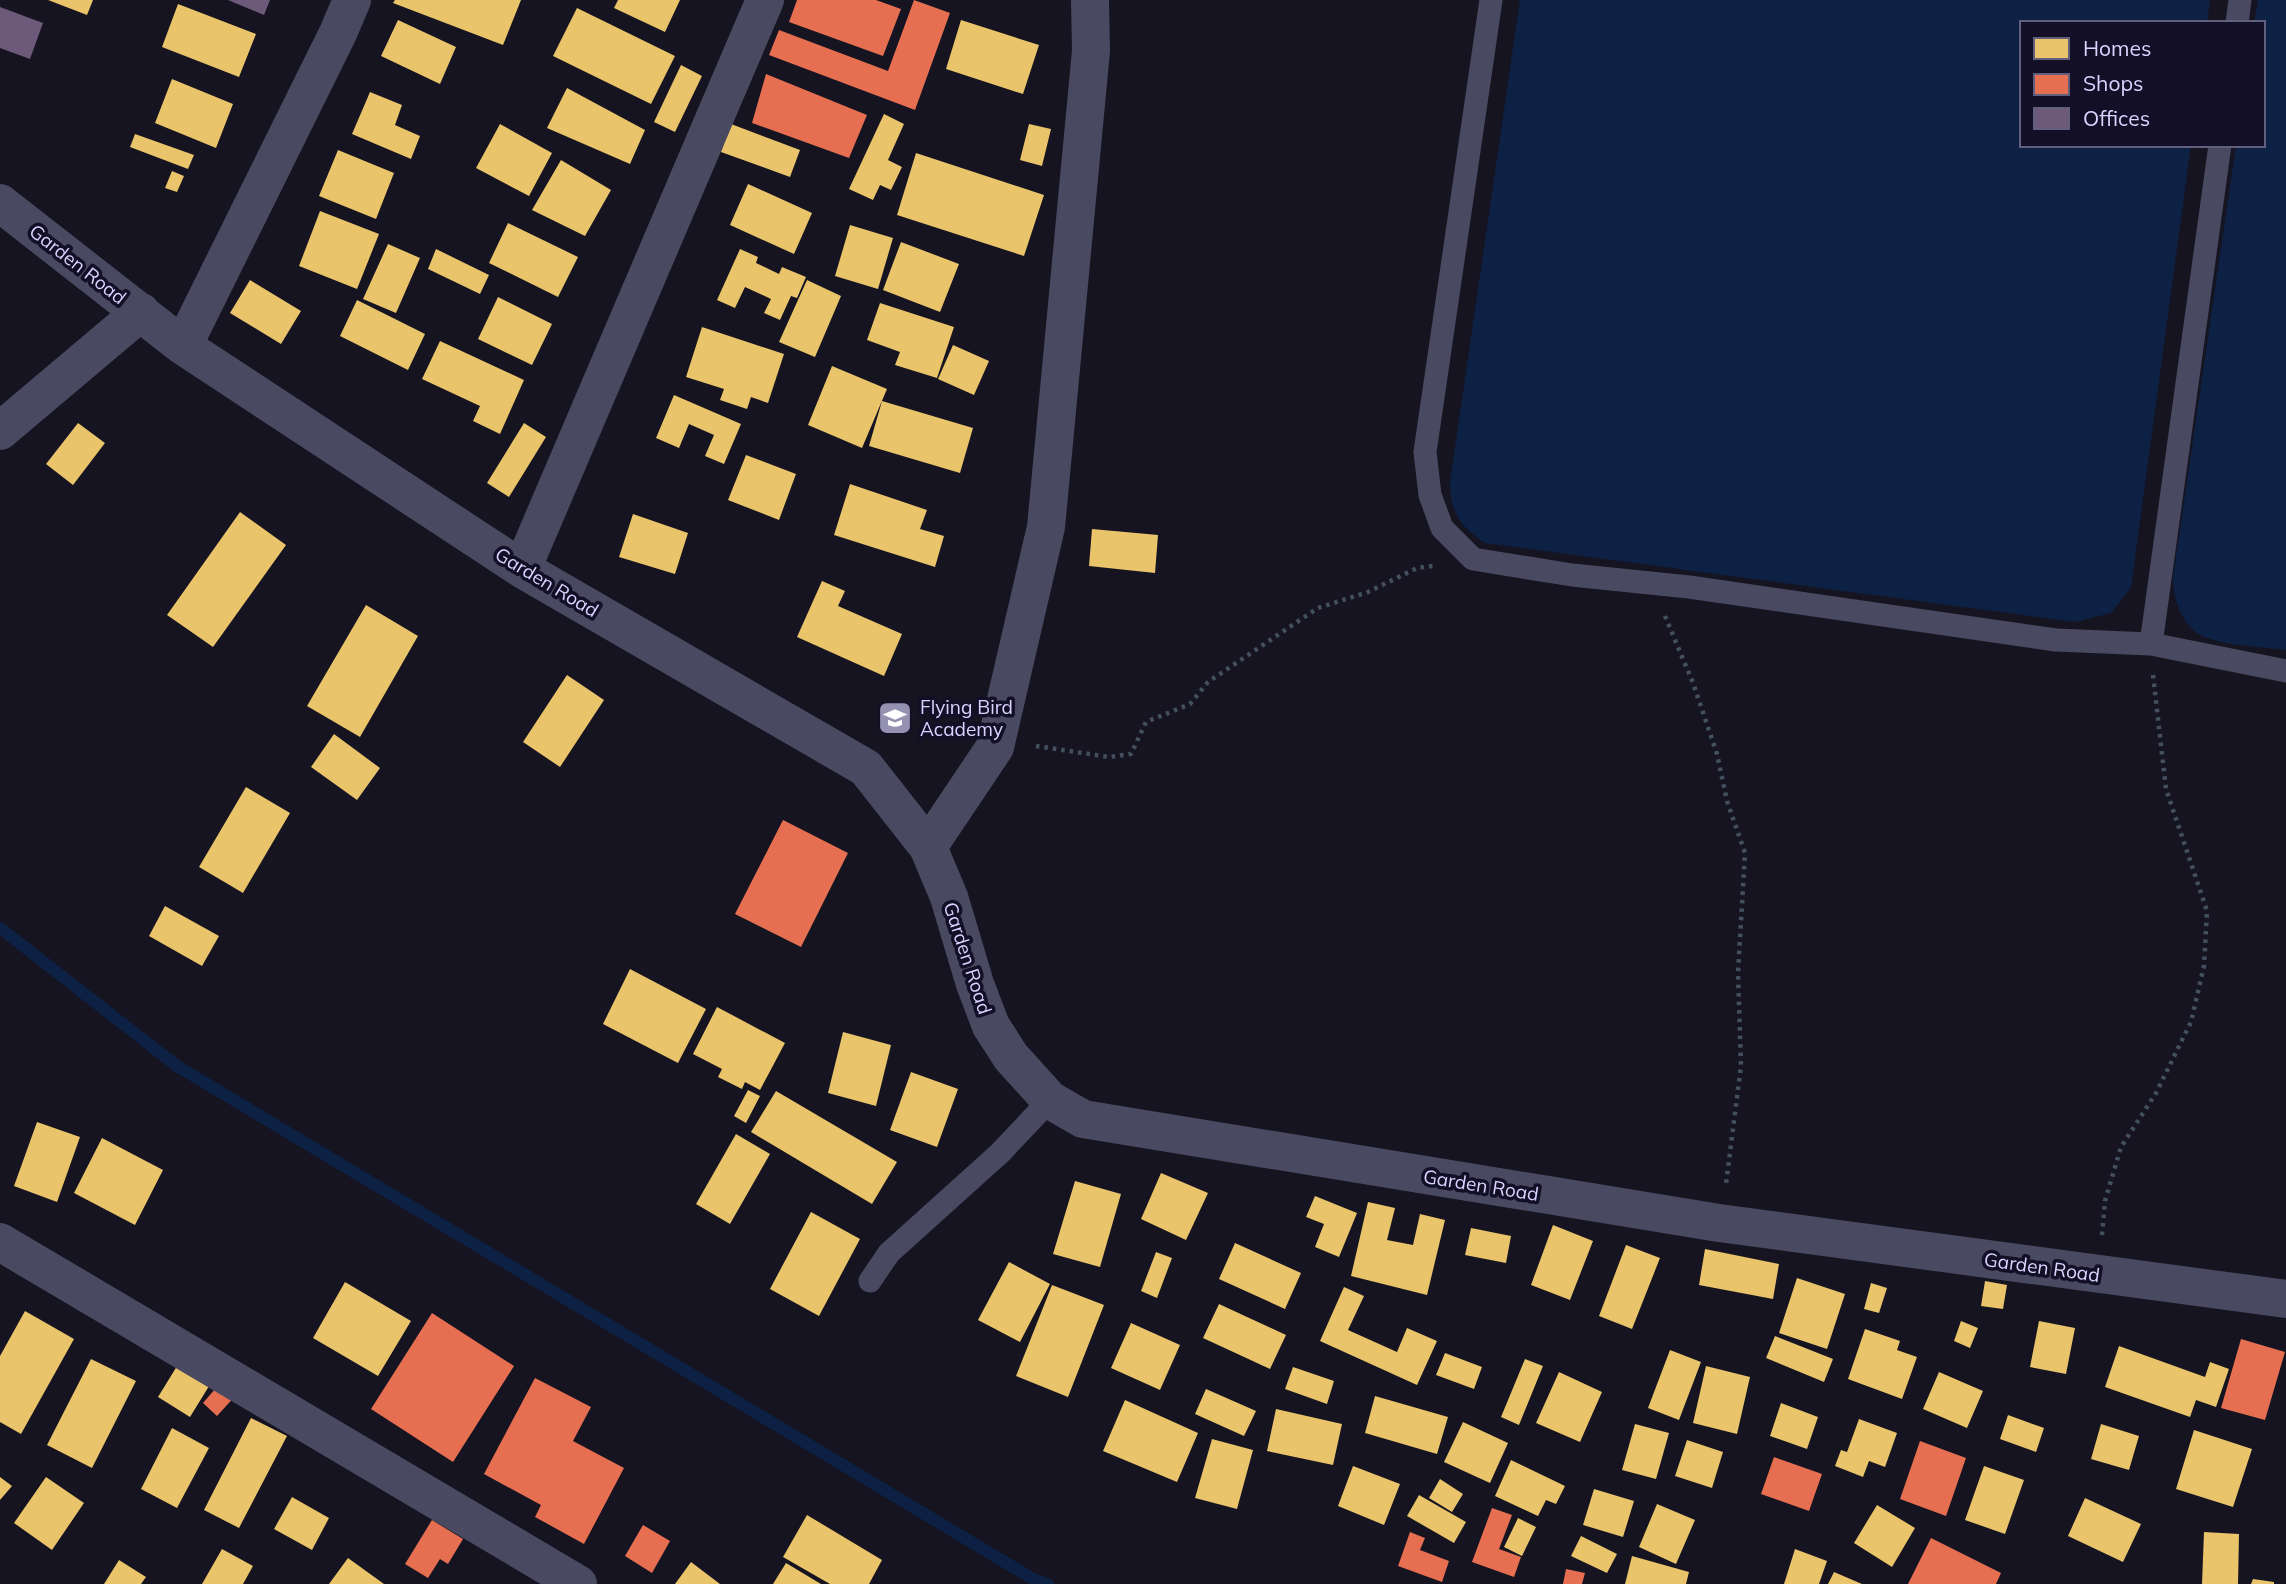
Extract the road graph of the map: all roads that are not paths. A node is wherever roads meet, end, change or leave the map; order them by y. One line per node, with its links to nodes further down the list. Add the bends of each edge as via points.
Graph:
1 (352, 0): 10 (street)
2 (765, 0): 12 (street)
3 (1090, 0): 15 (street, via 1091,51 1046,527 995,747)
4 (1491, 0): 13 (lane, via 1425,452 1430,495 1442,528 1473,559 2056,640)
5 (2240, 0): 6 (lane)
6 (2237, 21)
7 (2220, 147): 13 (lane)
8 (0, 203): 9 (street, Garden Road)
9 (141, 312): 10 (street, Garden Road); 11 (street)
10 (183, 346): 12 (street, Garden Road)
11 (0, 431)
12 (522, 569): 15 (street, Garden Road, via 866,768)
13 (2151, 644): 14 (lane)
14 (2286, 671)
15 (928, 847): 16 (street, Garden Road, via 991,1026)
16 (1050, 1100): 18 (lane, via 1000,1153 888,1253); 19 (street, Garden Road, via 1083,1119 1151,1132 1719,1223)
17 (0, 1242): 20 (street)
18 (870, 1281)
19 (2286, 1298)
20 (578, 1584)

